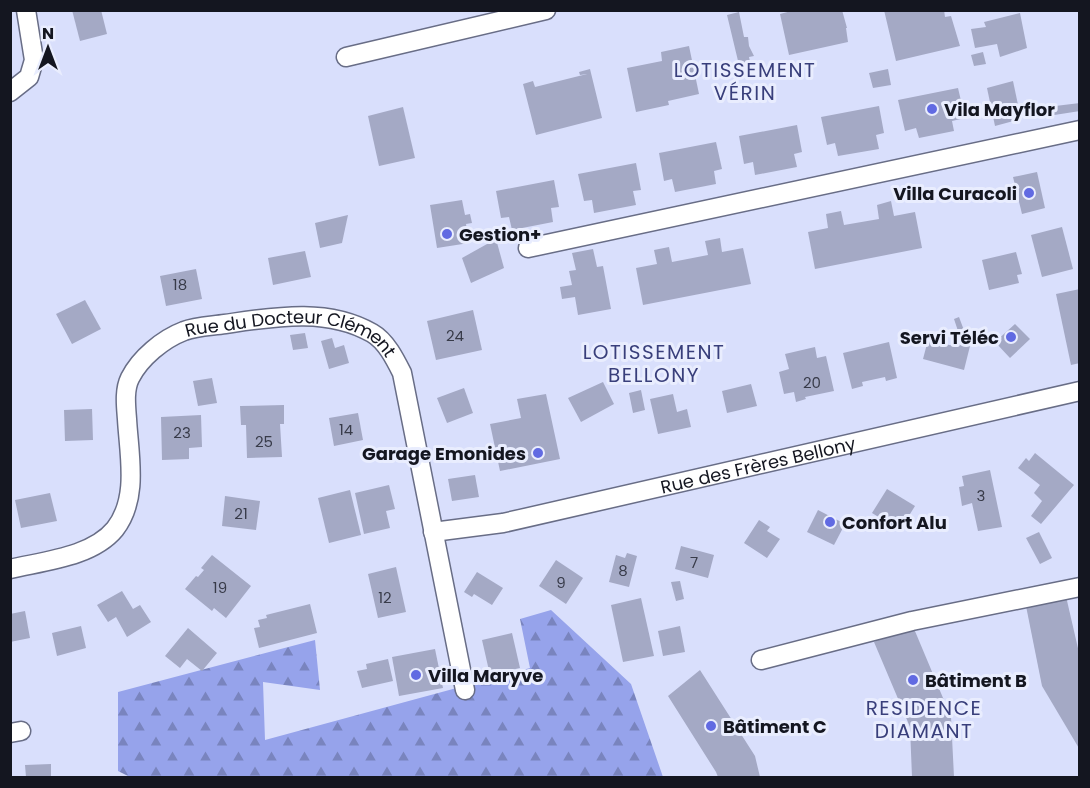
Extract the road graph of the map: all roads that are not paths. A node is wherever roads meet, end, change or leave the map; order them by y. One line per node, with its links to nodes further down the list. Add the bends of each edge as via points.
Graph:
1 (26, 10): 4 (street, via 34,60 30,77)
2 (546, 10): 3 (street)
3 (346, 57)
4 (10, 92)
5 (1080, 130): 6 (street)
6 (528, 248)
7 (1080, 391): 8 (street, Rue des Frères Bellony, via 514,520)
8 (433, 532): 9 (street, Rue du Docteur Clément, via 402,373 390,350 374,334 349,324 284,315 185,330 160,344 129,379 125,399 131,478 123,518 105,539 86,551); 12 (street, Rue du Docteur Clément)
9 (10, 569)
10 (1080, 587): 11 (street, via 912,621)
11 (761, 660)
12 (465, 690)

